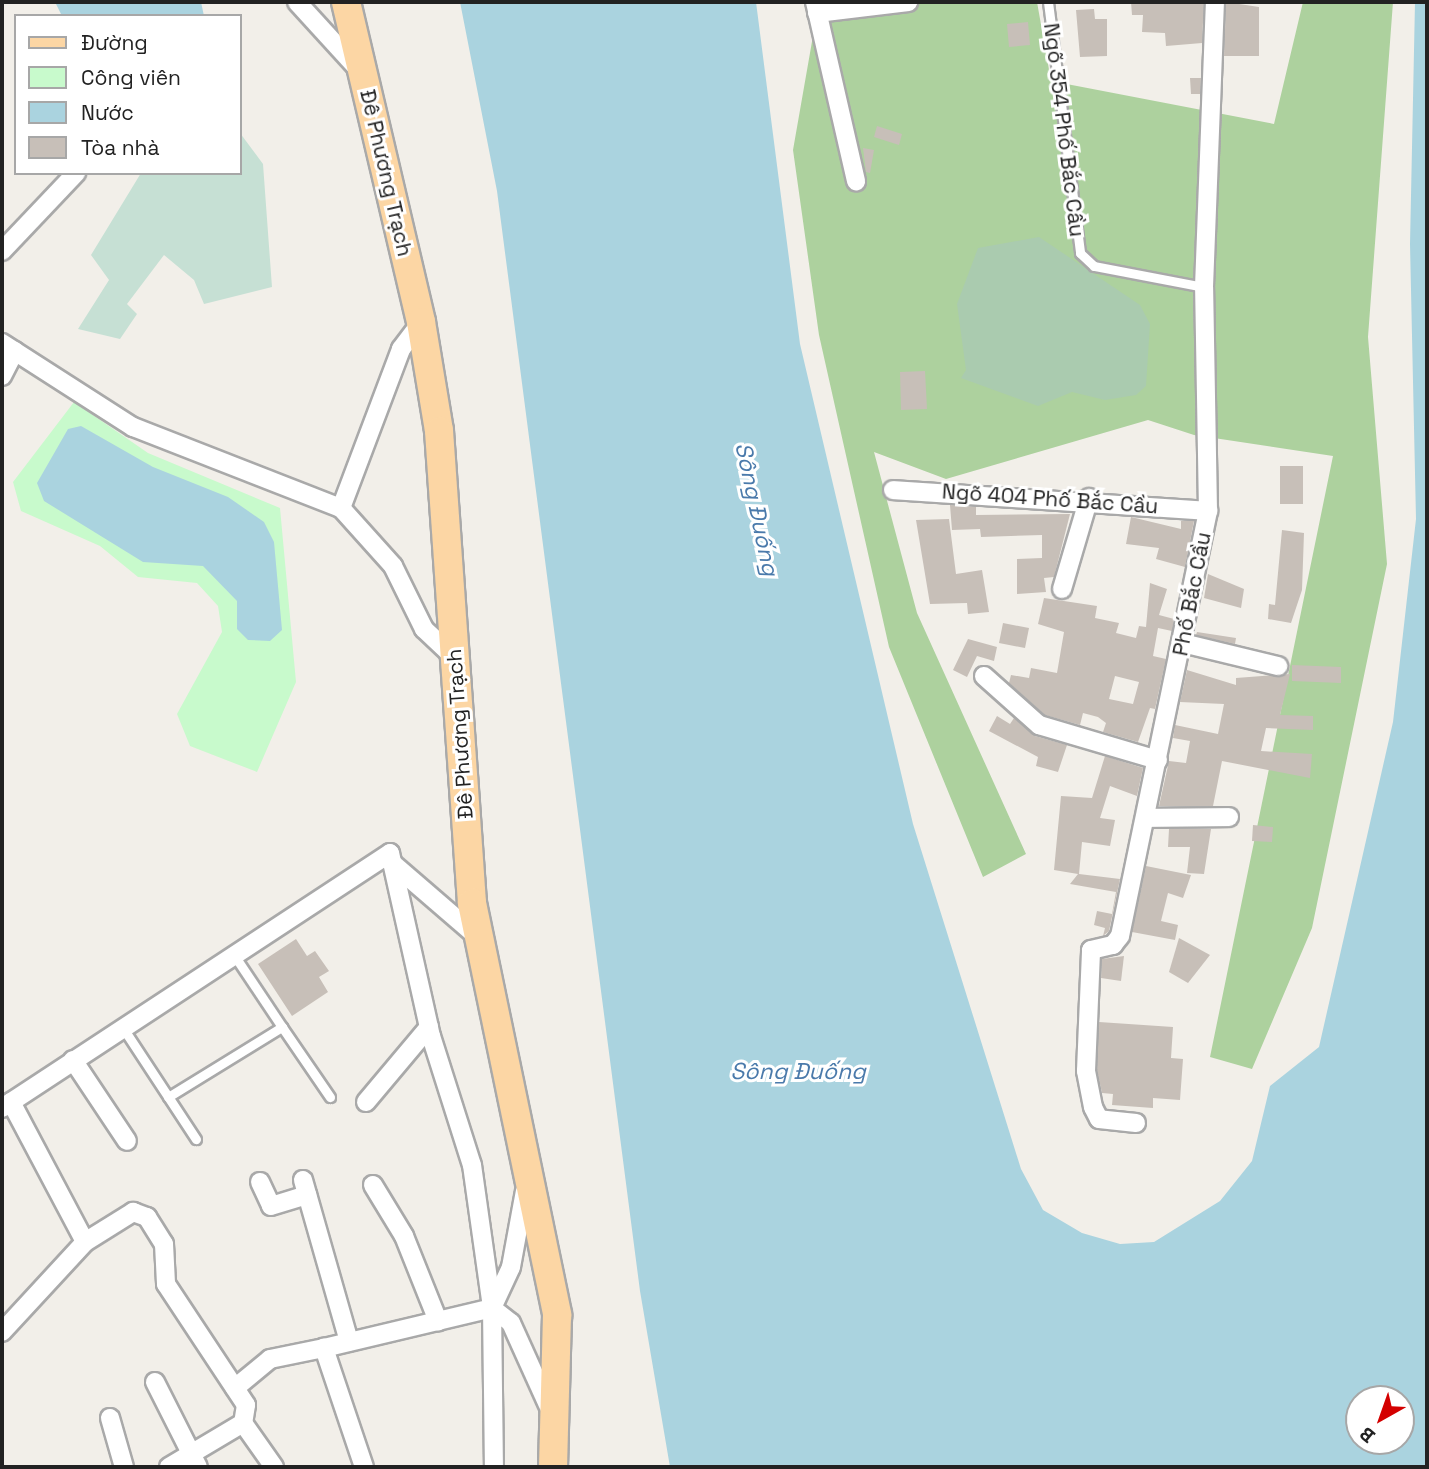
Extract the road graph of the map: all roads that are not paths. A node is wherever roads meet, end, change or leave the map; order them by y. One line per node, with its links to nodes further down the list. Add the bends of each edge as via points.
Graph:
1 (297, 2): 7 (street)
2 (346, 2): 7 (main road, Đê Phương Trạch)
3 (908, 2): 6 (street)
4 (1048, 2): 11 (lane, Ngõ 354 Phố Bắc Cầu, via 1080,253 1094,266)
5 (1215, 2): 11 (street, Phố Bắc Cầu)
6 (816, 7): 9 (street)
7 (362, 73): 12 (main road, Đê Phương Trạch)
8 (68, 176): 10 (street)
9 (856, 181)
10 (2, 251)
11 (1204, 287): 18 (street, Phố Bắc Cầu)
12 (421, 321): 17 (street, via 401,349); 21 (main road, Đê Phương Trạch, via 439,431 439,506)
13 (9, 347): 14 (street); 17 (street, via 133,427)
14 (2, 376)
15 (892, 490): 16 (street, Ngõ 404 Phố Bắc Cầu)
16 (1089, 498): 18 (street, Ngõ 404 Phố Bắc Cầu); 19 (street)
17 (341, 508): 21 (street, via 393,566 424,629)
18 (1208, 511): 20 (street, Phố Bắc Cầu)
19 (1062, 589)
20 (1183, 643): 22 (street); 24 (street, Phố Bắc Cầu)
21 (456, 659): 28 (main road, Đê Phương Trạch)
22 (1278, 666)
23 (984, 676): 24 (street, via 1039,725)
24 (1158, 760): 26 (street, Phố Bắc Cầu)
25 (1229, 817): 26 (street)
26 (1146, 818): 38 (street, Phố Bắc Cầu, via 1119,940 1091,950 1086,1071 1099,1119)
27 (392, 863): 28 (street); 29 (street, via 390,853); 31 (street)
28 (480, 939): 41 (main road, Đê Phương Trạch)
29 (234, 955): 30 (lane); 32 (street)
30 (282, 1027): 34 (lane); 35 (lane)
31 (429, 1027): 36 (street); 45 (street, via 472,1165)
32 (123, 1028): 33 (street); 34 (lane)
33 (73, 1060): 37 (street); 40 (street)
34 (168, 1097): 39 (lane)
35 (330, 1097)
36 (366, 1102)
37 (6, 1105): 44 (street)
38 (1136, 1123)
39 (196, 1139)
40 (127, 1141)
41 (527, 1171): 45 (street, via 519,1239); 54 (main road, Đê Phương Trạch, via 557,1315)
42 (260, 1182): 48 (street, via 271,1206 305,1188)
43 (373, 1185): 46 (street, via 404,1236)
44 (85, 1242): 47 (street); 51 (street, via 133,1212 147,1217 164,1244 166,1284)
45 (492, 1308): 46 (street); 54 (street, via 511,1323 531,1363); 60 (street)
46 (438, 1321): 48 (street)
47 (2, 1332)
48 (349, 1342): 49 (street)
49 (324, 1348): 51 (street, via 270,1359); 56 (street)
50 (155, 1382): 55 (street)
51 (235, 1388): 53 (street, via 246,1405)
52 (110, 1418): 57 (street)
53 (243, 1423): 55 (street); 59 (street)
54 (555, 1455)
55 (194, 1462): 58 (street)
56 (358, 1465)
57 (124, 1467)
58 (169, 1467)
59 (274, 1467)
60 (494, 1467)

